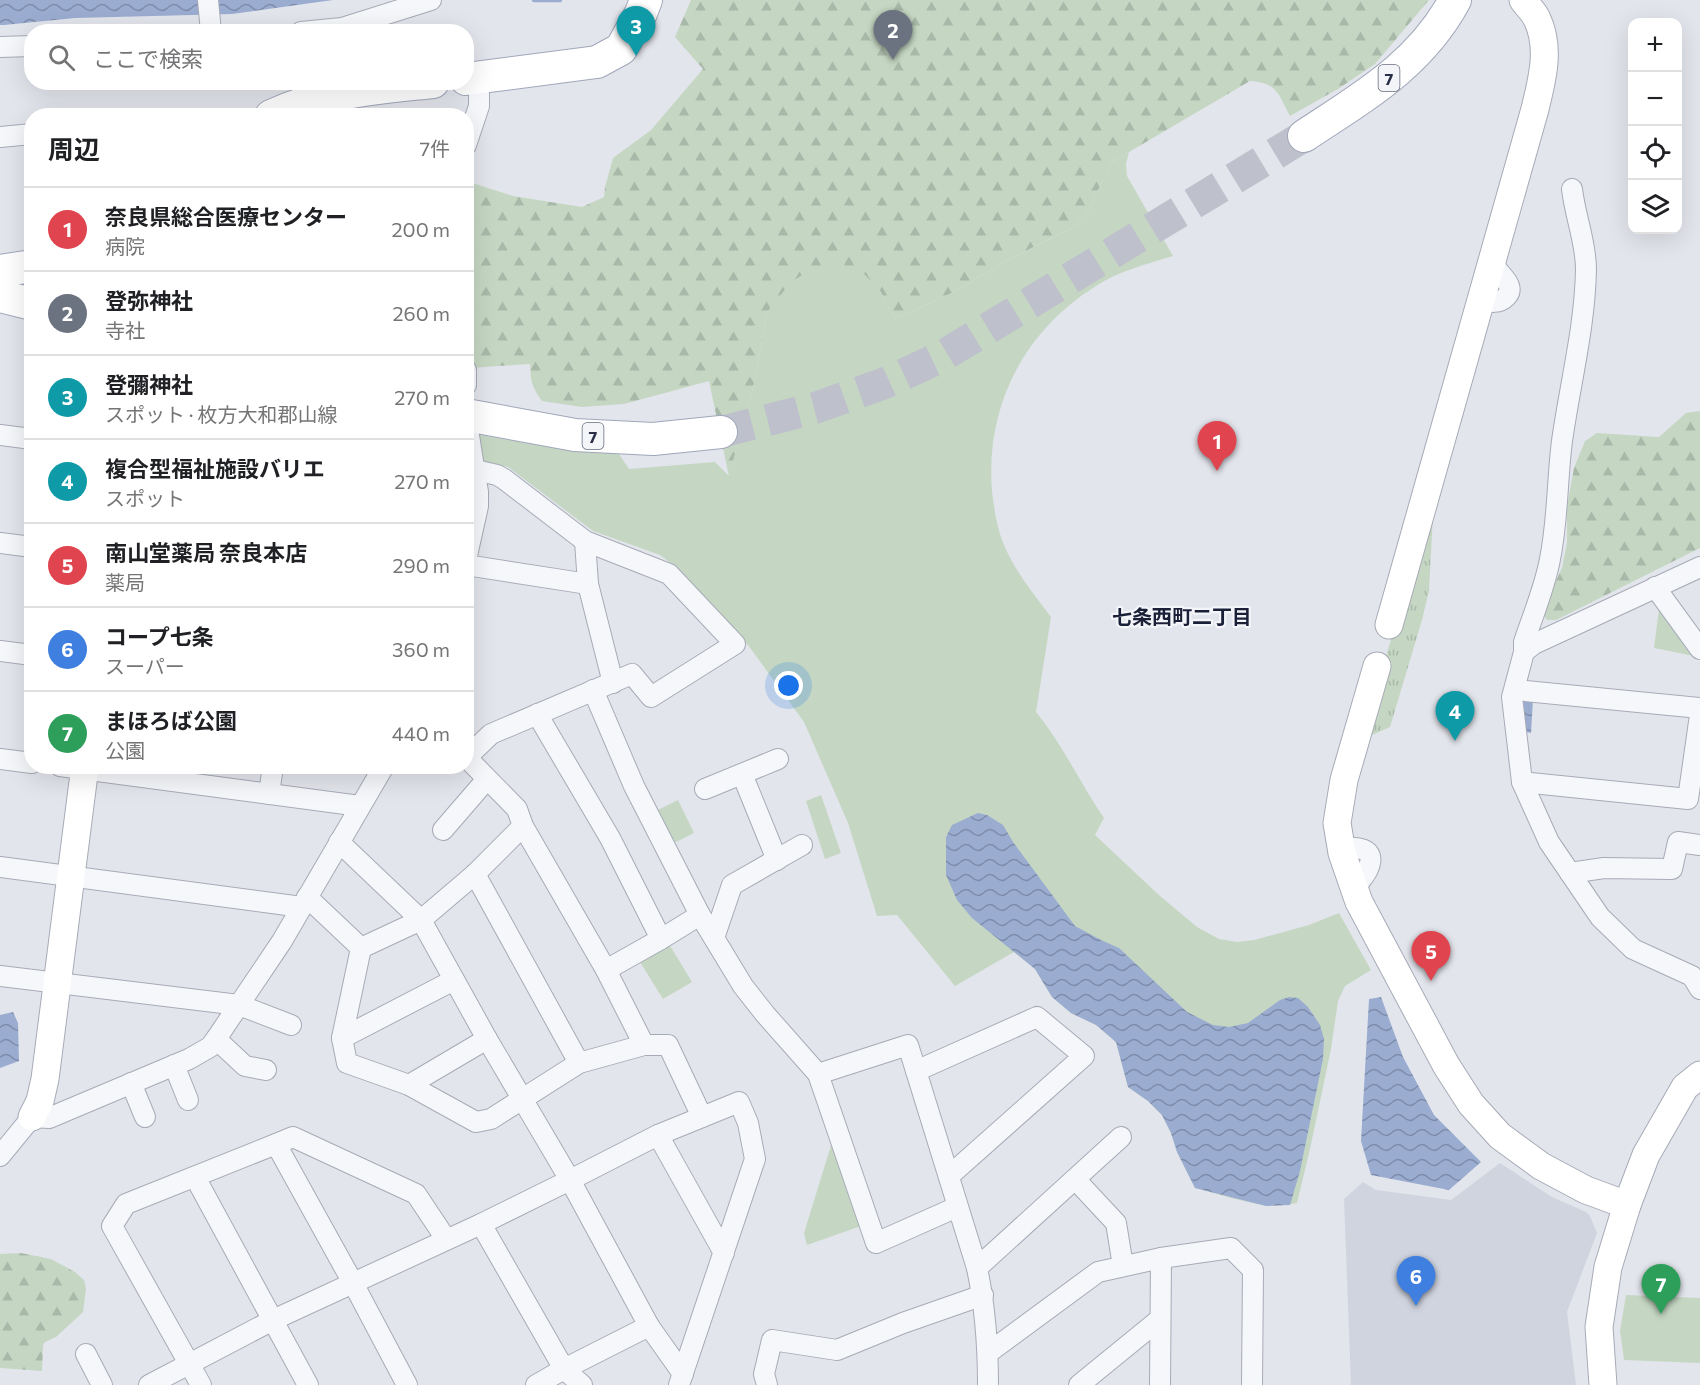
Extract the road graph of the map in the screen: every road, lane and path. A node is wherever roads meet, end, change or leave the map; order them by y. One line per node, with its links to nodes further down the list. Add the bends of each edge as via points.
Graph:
1 (208, 0): 6 (street)
2 (431, 0): 7 (street)
3 (645, 0): 10 (main road, via 621,49 597,62)
4 (1455, 0): 16 (main road, 7, via 1418,53 1379,87)
5 (1523, 0): 37 (street, via 1537,18 1544,40 1544,69)
6 (210, 24)
7 (355, 24)
8 (24, 46): 9 (street)
9 (0, 47)
10 (474, 79)
11 (474, 84): 14 (street, via 479,106)
12 (356, 90): 13 (main road)
13 (301, 108)
14 (474, 121)
15 (24, 135): 17 (street)
16 (1304, 136)
17 (0, 137)
18 (1572, 189): 40 (street, via 1585,252 1584,295 1550,559)
19 (24, 268): 20 (main road)
20 (0, 272)
21 (0, 296): 22 (main road)
22 (24, 302)
23 (474, 417): 24 (main road, 7, via 575,435 653,439)
24 (721, 432)
25 (0, 435): 26 (street)
26 (24, 438)
27 (474, 464): 28 (street)
28 (475, 470): 29 (street, via 478,506); 30 (street, via 504,479)
29 (474, 525)
30 (585, 541): 35 (street); 43 (street, via 669,574 735,644 651,697 632,674)
31 (0, 543): 32 (street)
32 (24, 546)
33 (474, 564): 35 (street)
34 (1700, 567): 36 (street)
35 (588, 584): 43 (street)
36 (1655, 587): 38 (street); 40 (street, via 1533,644)
37 (1389, 626)
38 (1700, 649)
39 (0, 651): 41 (street)
40 (1524, 652): 45 (street)
41 (24, 654)
42 (1377, 666): 112 (street, via 1344,780 1337,823 1341,849 1359,902 1471,1104 1500,1136 1541,1166 1586,1190)
43 (613, 682): 44 (street)
44 (593, 690): 47 (street); 75 (street, via 634,786)
45 (1515, 690): 46 (street); 60 (street, via 1512,697)
46 (1700, 708)
47 (537, 714): 49 (street, via 491,734); 78 (street, via 610,838)
48 (1700, 715): 60 (street, via 1688,799)
49 (474, 750)
50 (0, 759): 52 (street)
51 (778, 759): 58 (street)
52 (24, 762)
53 (474, 764): 59 (street)
54 (76, 774): 73 (street)
55 (121, 774): 62 (street)
56 (272, 774): 62 (street)
57 (379, 774): 63 (street)
58 (742, 774): 61 (street); 69 (street)
59 (487, 778): 64 (street, via 517,809); 65 (street)
60 (1522, 782): 71 (street, via 1549,842)
61 (705, 789)
62 (269, 794): 63 (street)
63 (360, 806): 66 (street)
64 (523, 826): 72 (street); 80 (street)
65 (443, 830)
66 (339, 842): 74 (street); 76 (street)
67 (802, 845): 69 (street)
68 (1700, 845): 71 (street, via 1678,842 1672,869 1604,868)
69 (777, 860): 77 (street, via 732,885)
70 (0, 867): 73 (street)
71 (1570, 873): 84 (street, via 1600,917 1633,949 1692,976)
72 (475, 874): 76 (street); 91 (street)
73 (71, 876): 74 (street); 83 (street)
74 (305, 902): 79 (street); 85 (street)
75 (700, 915): 77 (street); 78 (street)
76 (421, 920): 79 (street); 82 (street)
77 (714, 938): 95 (street, via 743,986)
78 (661, 939): 80 (street)
79 (361, 948): 87 (street)
80 (606, 970): 90 (street)
81 (0, 976): 83 (street)
82 (454, 980): 87 (street); 89 (street)
83 (57, 983): 85 (street); 102 (street, via 45,1079)
84 (1700, 988)
85 (240, 1005): 86 (street); 88 (street)
86 (291, 1025)
87 (342, 1038): 98 (street, via 347,1063)
88 (216, 1039): 92 (street, via 210,1047); 93 (street, via 245,1066)
89 (486, 1039): 98 (street); 99 (street)
90 (644, 1045): 91 (street); 101 (street, via 668,1045)
91 (579, 1063): 99 (street)
92 (174, 1065): 97 (street); 100 (street)
93 (266, 1070)
94 (916, 1071): 95 (street, via 908,1045); 108 (street); 108 (street, via 1037,1017 1084,1056)
95 (818, 1074): 113 (street, via 876,1243)
96 (1700, 1075): 112 (street, via 1685,1087 1646,1155)
97 (131, 1083): 102 (street, via 49,1118); 103 (street)
98 (409, 1085): 99 (street, via 476,1122 491,1119)
99 (522, 1098): 111 (street)
100 (188, 1100)
101 (702, 1116): 104 (street); 116 (street, via 739,1102 755,1159)
102 (32, 1117): 107 (street)
103 (145, 1118)
104 (658, 1135): 111 (street); 116 (street)
105 (1121, 1137): 110 (street)
106 (276, 1144): 109 (street); 115 (street, via 293,1137 416,1194); 120 (street)
107 (0, 1156)
108 (949, 1176): 113 (street)
109 (195, 1177): 123 (street); 127 (street, via 126,1204 112,1227)
110 (1075, 1179): 118 (street, via 1116,1223); 119 (street)
111 (570, 1180): 114 (street); 124 (street)
112 (1627, 1205): 142 (street, via 1608,1267 1599,1327)
113 (957, 1207): 119 (street)
114 (481, 1224): 115 (street); 128 (street)
115 (446, 1239): 120 (street)
116 (724, 1253): 129 (street)
117 (1161, 1258): 118 (street); 122 (street); 141 (street, via 1231,1248 1253,1270)
118 (1123, 1266): 125 (street, via 1098,1272)
119 (977, 1268): 121 (street)
120 (353, 1283): 123 (street); 134 (street)
121 (982, 1296): 125 (street); 137 (street, via 837,1350 772,1340 764,1374)
122 (1160, 1319): 139 (street); 140 (street)
123 (273, 1320): 127 (street); 133 (street)
124 (649, 1326): 128 (street); 129 (street)
125 (988, 1353): 138 (street)
126 (86, 1354): 130 (street)
127 (189, 1364): 131 (street); 132 (street)
128 (564, 1368): 135 (street); 136 (street)
129 (681, 1379)
130 (102, 1385)
131 (149, 1385)
132 (201, 1385)
133 (308, 1385)
134 (407, 1385)
135 (536, 1385)
136 (582, 1385)
137 (767, 1385)
138 (988, 1385)
139 (1079, 1385)
140 (1160, 1385)
141 (1251, 1385)
142 (1604, 1385)

